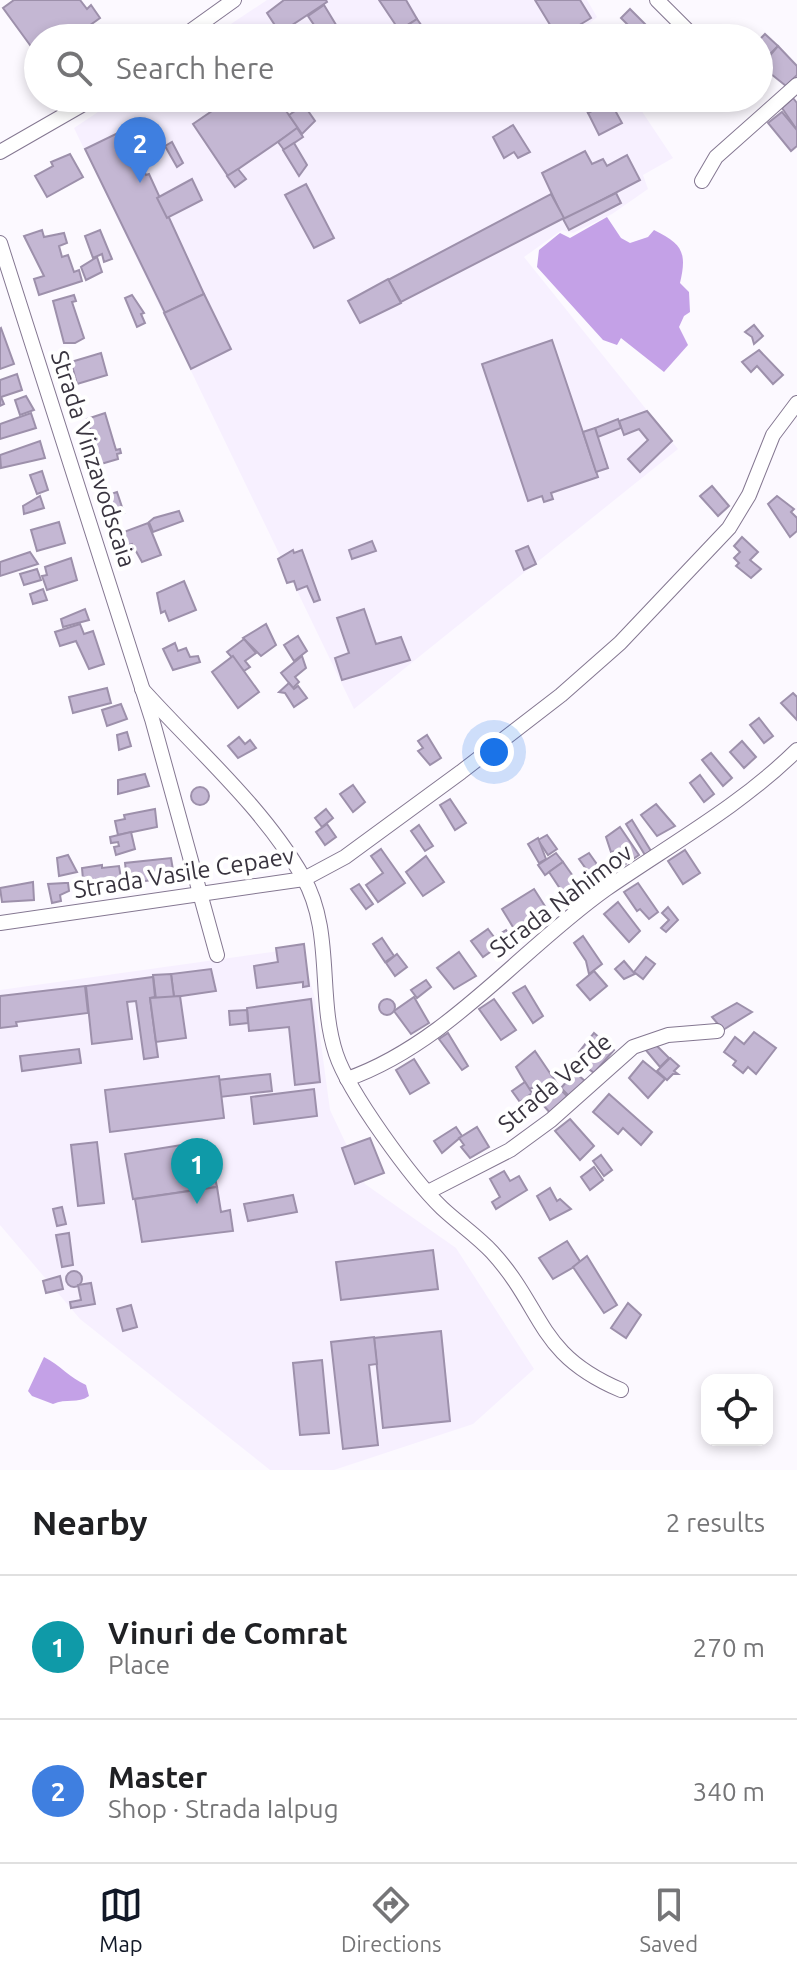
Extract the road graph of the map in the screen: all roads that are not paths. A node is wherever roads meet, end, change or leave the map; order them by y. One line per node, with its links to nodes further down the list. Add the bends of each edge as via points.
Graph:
1 (234, 0): 3 (street)
2 (657, 0): 4 (street)
3 (201, 24)
4 (681, 24)
5 (797, 85): 6 (street)
6 (773, 105)
7 (70, 112): 9 (street)
8 (765, 112): 10 (street, via 716,157)
9 (0, 152)
10 (702, 181)
11 (0, 243): 13 (street, Strada Vinzavodscaia)
12 (797, 403): 15 (street, Strada Vasile Cepaev, via 773,435 729,528 620,643 461,772 345,857)
13 (142, 689): 15 (street, Strada Vinzavodscaia, via 260,818); 16 (street, Strada Vinzavodscaia)
14 (797, 750): 20 (street, Strada Nahimov, via 745,796 605,890 433,1030 374,1070)
15 (304, 879): 16 (street, Strada Vasile Cepaev); 20 (street, Strada Vinzavodscaia, via 318,920 329,1025)
16 (202, 891): 17 (street, Strada Vasile Cepaev); 18 (street, Strada Vinzavodscaia)
17 (0, 923)
18 (217, 955)
19 (717, 1031): 21 (street, Strada Verde, via 652,1038 633,1047 510,1150)
20 (347, 1079): 21 (street, Strada Vinzavodscaia)
21 (428, 1192): 22 (street, Strada Vinzavodscaia, via 491,1251 556,1347 576,1367)
22 (621, 1390)

